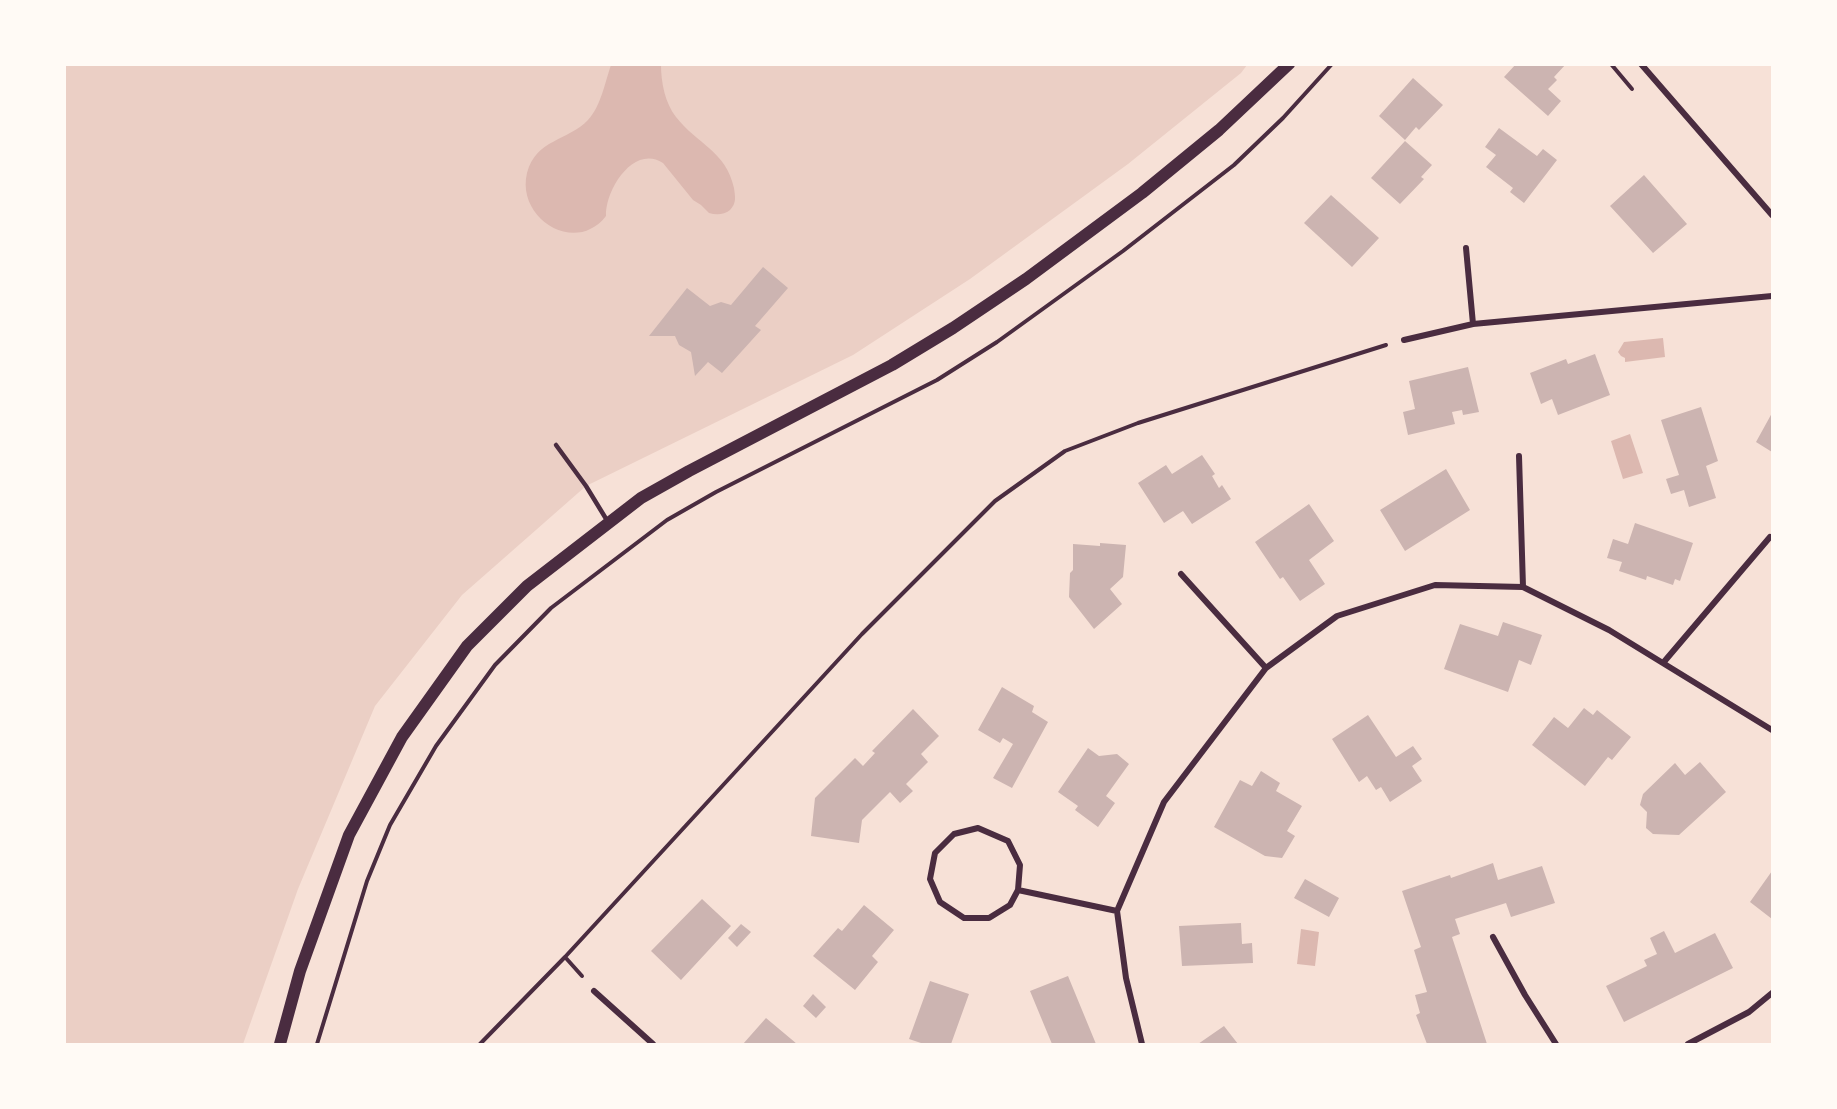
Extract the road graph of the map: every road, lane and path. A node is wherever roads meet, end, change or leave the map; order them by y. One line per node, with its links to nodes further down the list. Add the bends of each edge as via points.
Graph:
1 (1332, 64): 24 (path, via 1234,165 997,342 937,380 667,520 550,608 495,665 436,746 390,825 367,881)
2 (1641, 64): 4 (street)
3 (1288, 65): 11 (main road, via 1219,130 1017,285 892,365 689,471)
4 (1773, 215)
5 (1466, 248): 7 (street)
6 (1773, 296): 7 (street)
7 (1473, 324): 8 (street)
8 (1404, 340): 25 (path, via 1149,419 1065,451 995,501 862,634)
9 (556, 445): 11 (lane)
10 (1519, 456): 14 (street)
11 (608, 522): 23 (main road, via 527,586 467,646 402,736 349,835 300,971)
12 (1770, 537): 15 (street)
13 (1181, 574): 16 (street)
14 (1523, 587): 15 (street, via 1609,630); 16 (street, via 1435,585 1337,616)
15 (1663, 663): 17 (street)
16 (1266, 668): 19 (street, via 1164,802)
17 (1773, 730)
18 (1018, 890): 18 (street, via 1010,905 988,918 964,918 940,902 930,879 935,853 954,834 978,828 1008,841 1020,865); 19 (street)
19 (1117, 911): 27 (street, via 1125,978)
20 (1493, 938): 28 (street)
21 (594, 991): 26 (street)
22 (1773, 993): 29 (street, via 1749,1012)
23 (280, 1044)
24 (317, 1044)
25 (480, 1044)
26 (653, 1044)
27 (1142, 1044)
28 (1556, 1044)
29 (1688, 1044)

